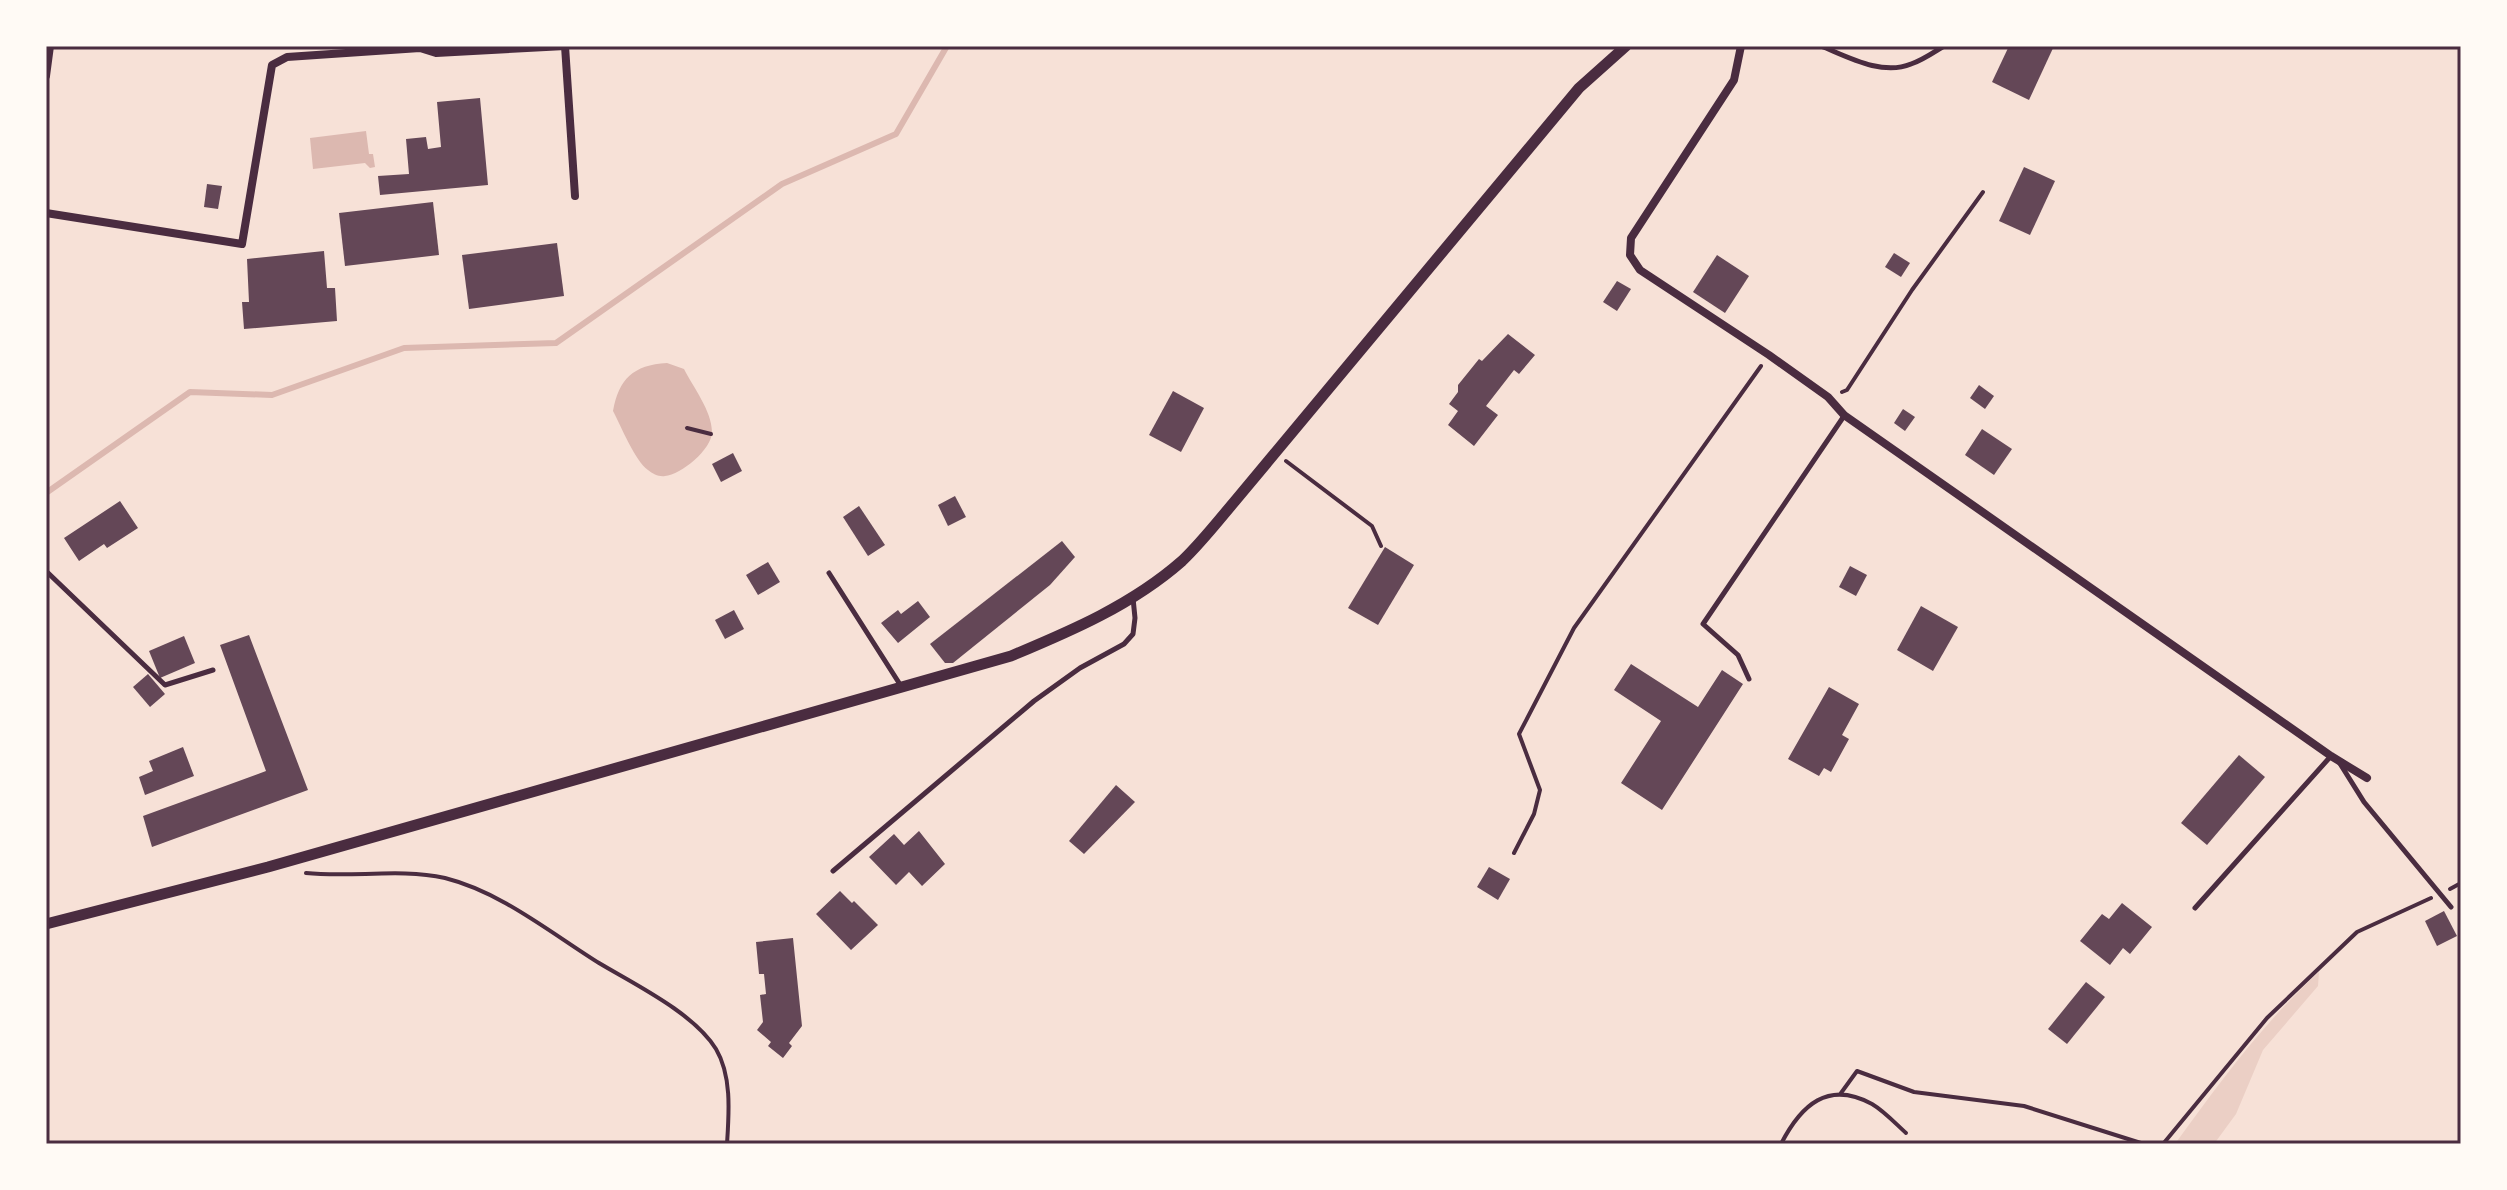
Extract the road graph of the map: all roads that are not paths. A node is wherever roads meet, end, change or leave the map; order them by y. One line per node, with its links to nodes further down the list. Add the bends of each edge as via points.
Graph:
1 (50, 46): 6 (street)
2 (1626, 46): 12 (street, via 1579,88 1182,560)
3 (1743, 46): 9 (street, via 1734,80 1631,238 1630,255 1640,270 1769,355 1828,397)
4 (1821, 46): 5 (lane, via 1889,69 1910,65)
5 (1944, 46)
6 (46, 76)
7 (575, 196): 8 (street, via 565,46 436,53 420,48 287,57 272,65 242,244)
8 (46, 213)
9 (1844, 415): 14 (lane, via 1703,624 1738,655); 16 (street)
10 (46, 571): 13 (lane, via 165,685)
11 (829, 573): 15 (lane)
12 (1133, 598): 15 (street, via 1011,656); 18 (lane, via 1133,634 1124,644 1034,701)
13 (213, 670)
14 (1749, 679)
15 (902, 687): 21 (street, via 283,863)
16 (2335, 759): 17 (street); 19 (lane); 20 (lane)
17 (2367, 778)
18 (833, 871)
19 (2451, 907)
20 (2195, 908)
21 (46, 924)

